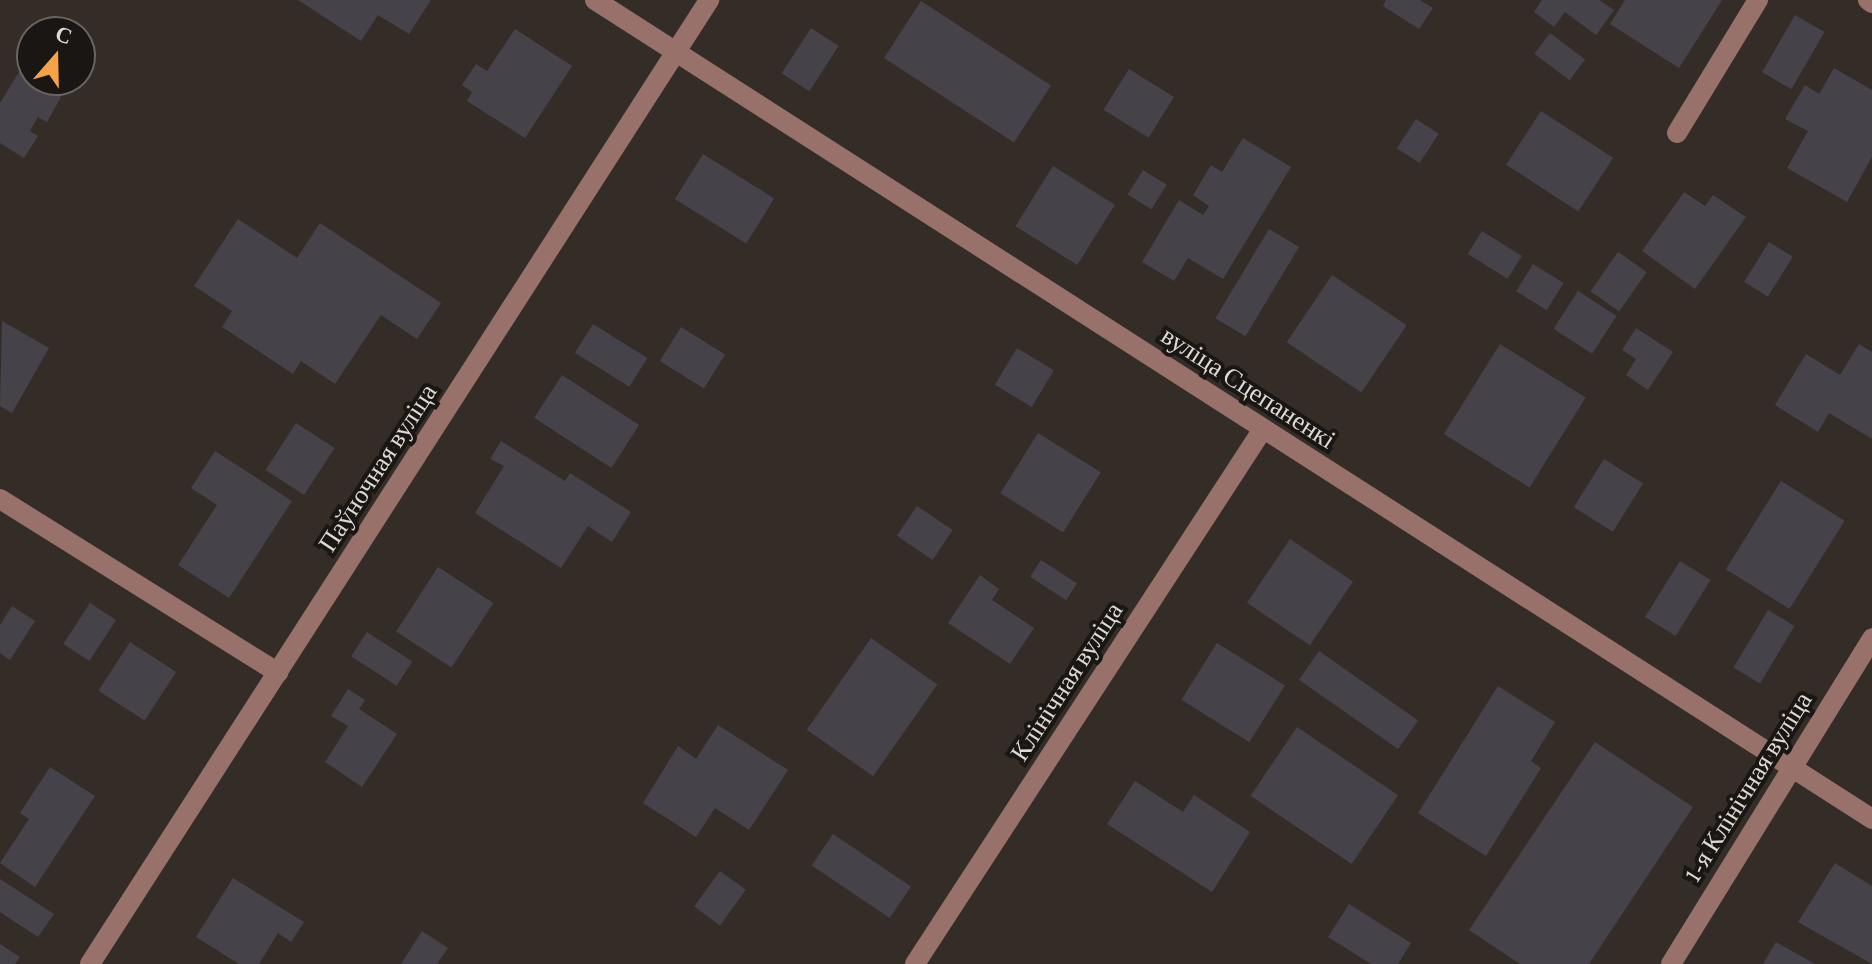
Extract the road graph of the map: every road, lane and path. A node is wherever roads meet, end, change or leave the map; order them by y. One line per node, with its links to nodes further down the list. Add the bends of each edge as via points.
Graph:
1 (595, 0): 4 (street, вуліца Сцепаненкі)
2 (709, 0): 4 (street, Паўночная вуліца)
3 (1758, 0): 5 (street)
4 (676, 52): 6 (street, вуліца Сцепаненкі); 9 (street, Паўночная вуліца)
5 (1677, 133)
6 (1263, 429): 10 (street, вуліца Сцепаненкі); 13 (street, Клінічная вуліца)
7 (0, 499): 9 (street)
8 (1872, 638): 10 (street, 1-я Клінічная вуліца)
9 (278, 673): 12 (street, Паўночная вуліца)
10 (1790, 767): 11 (street, вуліца Сцепаненкі); 14 (street, 1-я Клінічная вуліца)
11 (1872, 819)
12 (90, 964)
13 (915, 964)
14 (1671, 964)

